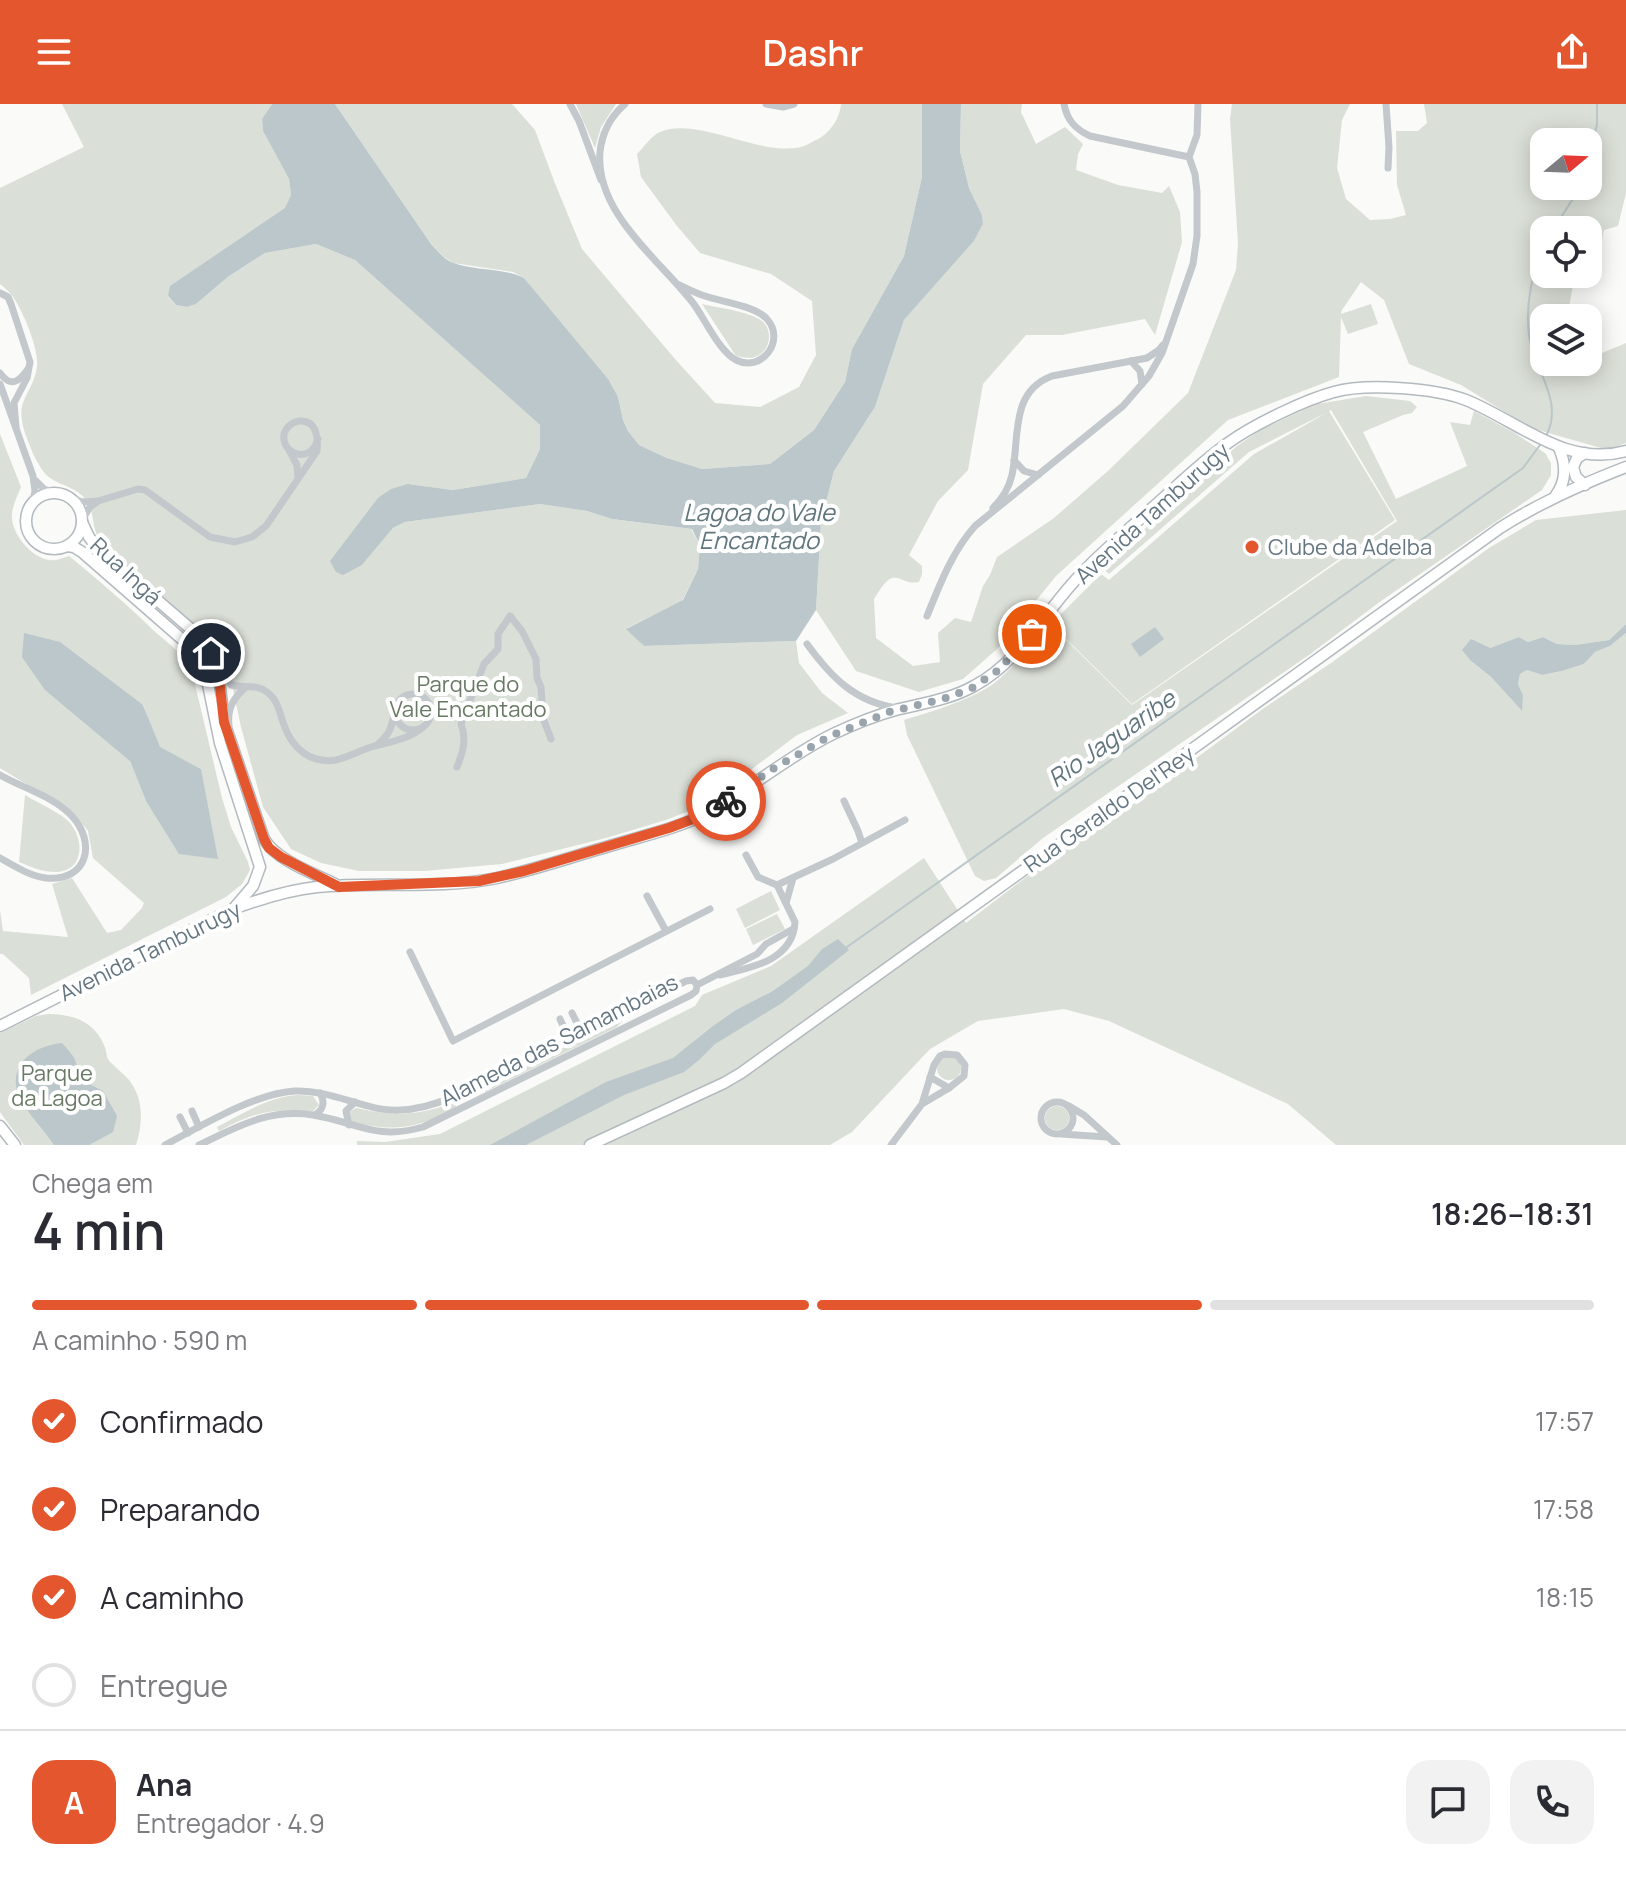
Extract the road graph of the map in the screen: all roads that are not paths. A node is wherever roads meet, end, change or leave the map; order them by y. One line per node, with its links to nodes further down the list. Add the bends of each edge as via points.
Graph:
1 (570, 104): 9 (street)
2 (766, 104): 3 (street)
3 (794, 104)
4 (1064, 104): 10 (street, via 1071,122 1090,136)
5 (1198, 104): 10 (street, via 1197,135)
6 (1386, 104): 11 (street)
7 (621, 106): 8 (street)
8 (600, 150): 9 (street); 12 (street)
9 (590, 152): 12 (street)
10 (1189, 157): 17 (street, via 1197,192 1196,251)
11 (1388, 168)
12 (604, 185): 13 (street, via 633,234)
13 (677, 284): 15 (street); 16 (street)
14 (0, 293): 19 (street, via 11,304)
15 (701, 295): 16 (street); 16 (street, via 767,319 774,336 768,354 752,363 734,359)
16 (694, 304)
17 (1166, 340): 18 (street, via 1153,355); 22 (street)
18 (1131, 361): 22 (street); 29 (street, via 1040,380 1023,402)
19 (30, 367): 20 (street, via 11,382); 23 (street, via 14,403)
20 (0, 373)
21 (0, 384): 23 (street)
22 (1142, 384): 31 (street, via 1115,413)
23 (16, 427): 32 (street)
24 (318, 439): 26 (street, via 303,455); 26 (street, via 311,425 296,422 285,433); 33 (street, via 317,451)
25 (1556, 446): 28 (main road, Avenida Tamburugy); 36 (main road, via 1565,472); 48 (main road, Avenida Tamburugy, via 1472,403 1438,393 1352,388 1312,400 1246,431 1202,464 1104,551 985,681)
26 (288, 449): 33 (street)
27 (1626, 451): 28 (main road, Avenida Tamburugy)
28 (1585, 453): 34 (main road, via 1573,467)
29 (1014, 460): 31 (street, via 1024,471); 40 (street, via 1008,486)
30 (1626, 467): 34 (main road, Rua Geraldo Del'Rey)
31 (1038, 475): 40 (street)
32 (33, 476): 35 (street, via 40,486); 39 (street)
33 (298, 478): 38 (street, via 266,526 235,542 210,537 145,490)
34 (1585, 485): 36 (main road, Rua Geraldo Del'Rey)
35 (57, 493): 37 (main road); 39 (main road)
36 (1555, 497): 102 (main road, Rua Geraldo Del'Rey, via 1500,528 763,1058 724,1083)
37 (70, 498): 38 (street); 41 (main road)
38 (98, 501): 41 (street)
39 (32, 505): 42 (main road, via 27,526 34,539 53,549)
40 (986, 516): 43 (street, via 949,563)
41 (82, 521): 42 (main road, via 78,536); 45 (main road, Rua Ingá, via 98,549 192,630)
42 (67, 546): 65 (main road, Rua Ingá, via 82,552 162,621 204,665 220,743 260,867 253,886)
43 (927, 616)
44 (807, 644): 48 (street, via 842,684 883,706)
45 (211, 653): 46 (street, via 228,682); 51 (main road, Rua Ingá)
46 (246, 687): 51 (street, via 231,705); 52 (street, via 270,694 293,745 311,757 337,760)
47 (395, 709): 49 (street, via 403,727); 49 (street, via 407,695 420,696 430,710); 52 (street, via 391,730)
48 (902, 709): 62 (main road, Avenida Tamburugy, via 830,736 713,809 669,828 499,877)
49 (423, 727): 52 (street)
50 (551, 739): 53 (street, via 536,659 510,616 461,724 464,749)
51 (231, 740): 62 (main road, Rua Ingá, via 269,848)
52 (375, 746)
53 (457, 767)
54 (0, 775): 59 (street, via 60,806 79,826 86,855 75,872 59,878 42,877)
55 (844, 801): 57 (street)
56 (905, 820): 57 (street)
57 (862, 843): 60 (street)
58 (746, 855): 61 (street, via 758,877)
59 (0, 858)
60 (793, 878): 61 (street); 64 (street)
61 (777, 885): 64 (street)
62 (339, 887): 65 (main road, Avenida Tamburugy, via 283,893)
63 (647, 896): 68 (street)
64 (786, 903): 67 (street)
65 (233, 909): 78 (main road, Avenida Tamburugy)
66 (710, 909): 68 (street)
67 (795, 928): 69 (street); 71 (street, via 781,953)
68 (666, 931): 70 (street, via 453,1041)
69 (761, 951): 71 (street); 72 (street)
70 (410, 952)
71 (766, 962): 72 (street)
72 (720, 975): 73 (street)
73 (697, 985): 74 (street, Alameda das Samambaias, via 689,979); 76 (street, Alameda das Samambaias, via 694,993)
74 (639, 1005): 76 (street); 79 (street, Alameda das Samambaias)
75 (572, 1013): 79 (street)
76 (645, 1018): 85 (street, Alameda das Samambaias)
77 (560, 1019): 80 (street)
78 (0, 1026)
79 (582, 1033): 80 (street, Alameda das Samambaias)
80 (569, 1039): 82 (street, Alameda das Samambaias)
81 (930, 1077): 83 (street); 83 (street, via 940,1056 957,1055 965,1071); 87 (street)
82 (476, 1086): 85 (street); 86 (street, Alameda das Samambaias, via 410,1110)
83 (949, 1088): 87 (street)
84 (320, 1093): 86 (street, Alameda das Samambaias); 90 (street, via 323,1108); 94 (street, Alameda das Samambaias, via 270,1095)
85 (483, 1099): 92 (street, Alameda das Samambaias, via 411,1131 373,1132)
86 (355, 1102): 92 (street, via 346,1111)
87 (922, 1104): 103 (street)
88 (1067, 1105): 96 (street, via 1073,1122); 96 (street, via 1052,1103 1042,1114 1045,1128); 97 (street)
89 (192, 1111): 94 (street)
90 (315, 1115): 92 (street, Alameda das Samambaias); 98 (street, Alameda das Samambaias, via 257,1118)
91 (180, 1117): 95 (street)
92 (349, 1125)
93 (0, 1126): 100 (main road)
94 (203, 1126): 95 (street, Alameda das Samambaias); 98 (street)
95 (188, 1133): 101 (street, Alameda das Samambaias)
96 (1059, 1134): 97 (street)
97 (1107, 1137): 104 (street)
98 (215, 1142): 99 (street, Alameda das Samambaias)
99 (202, 1144)
100 (15, 1145)
101 (165, 1145)
102 (590, 1145)
103 (891, 1145)
104 (1117, 1145)

